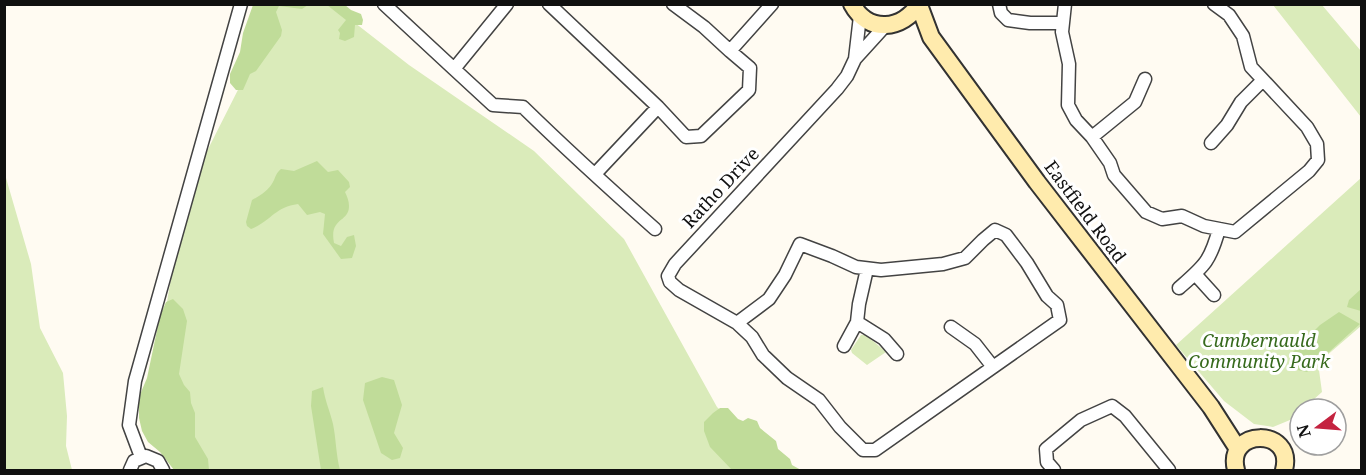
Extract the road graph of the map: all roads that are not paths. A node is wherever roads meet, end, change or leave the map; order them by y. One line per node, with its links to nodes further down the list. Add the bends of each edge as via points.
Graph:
1 (241, 4): 39 (street, via 135,381 129,425)
2 (384, 4): 17 (street)
3 (507, 4): 17 (street)
4 (549, 4): 20 (street)
5 (672, 4): 15 (street)
6 (772, 4): 15 (street)
7 (999, 4): 12 (street, via 1008,20)
8 (1065, 4): 12 (street)
9 (1214, 4): 19 (street, via 1229,15 1243,36 1251,67)
10 (919, 5): 13 (street, via 906,20); 14 (street, Eastfield Road)
11 (856, 10): 13 (street, via 876,24); 16 (street, Ratho Drive)
12 (1063, 23): 21 (street, via 1069,64 1068,105)
13 (891, 25): 14 (street); 16 (street, Ratho Drive)
14 (931, 38): 36 (street, Eastfield Road, via 1037,183)
15 (729, 51): 20 (street, via 750,68 749,90 701,136 686,137)
16 (855, 59): 31 (street, Ratho Drive, via 837,89 668,276 678,290)
17 (454, 69): 23 (street, via 493,105 523,107)
18 (1145, 79): 21 (street, via 1135,102)
19 (1263, 80): 22 (street); 25 (street, via 1307,127 1317,144 1318,160 1235,232)
20 (657, 107): 23 (street)
21 (1092, 137): 25 (street, via 1114,175 1146,212 1162,219 1182,216)
22 (1211, 143)
23 (595, 174): 24 (street)
24 (655, 229)
25 (1219, 229): 27 (street, via 1205,265)
26 (867, 269): 30 (street); 31 (street, Ratho Drive, via 800,244 769,299); 35 (street, Ratho Drive, via 943,264 965,258 996,230 1006,235 1057,305 1060,320)
27 (1195, 274): 28 (street); 29 (street)
28 (1179, 288)
29 (1214, 295)
30 (857, 322): 33 (street); 34 (street, via 884,339)
31 (737, 323): 35 (street, Ratho Drive, via 787,378 819,400 869,452)
32 (951, 327): 35 (street, via 975,344)
33 (844, 346)
34 (897, 354)
35 (993, 367)
36 (1211, 407): 37 (street, Eastfield Road); 38 (street, Eastfield Road)
37 (1252, 438): 38 (street); 45 (street, Eastfield Road, via 1274,441 1280,446 1285,457)
38 (1238, 449): 44 (street)
39 (141, 457): 40 (street, via 134,461); 41 (street, via 154,458)
40 (130, 471)
41 (163, 471)
42 (1054, 471): 43 (street, via 1047,462 1046,449 1081,420 1112,406 1125,416)
43 (1168, 471)
44 (1236, 471)
45 (1284, 471)

